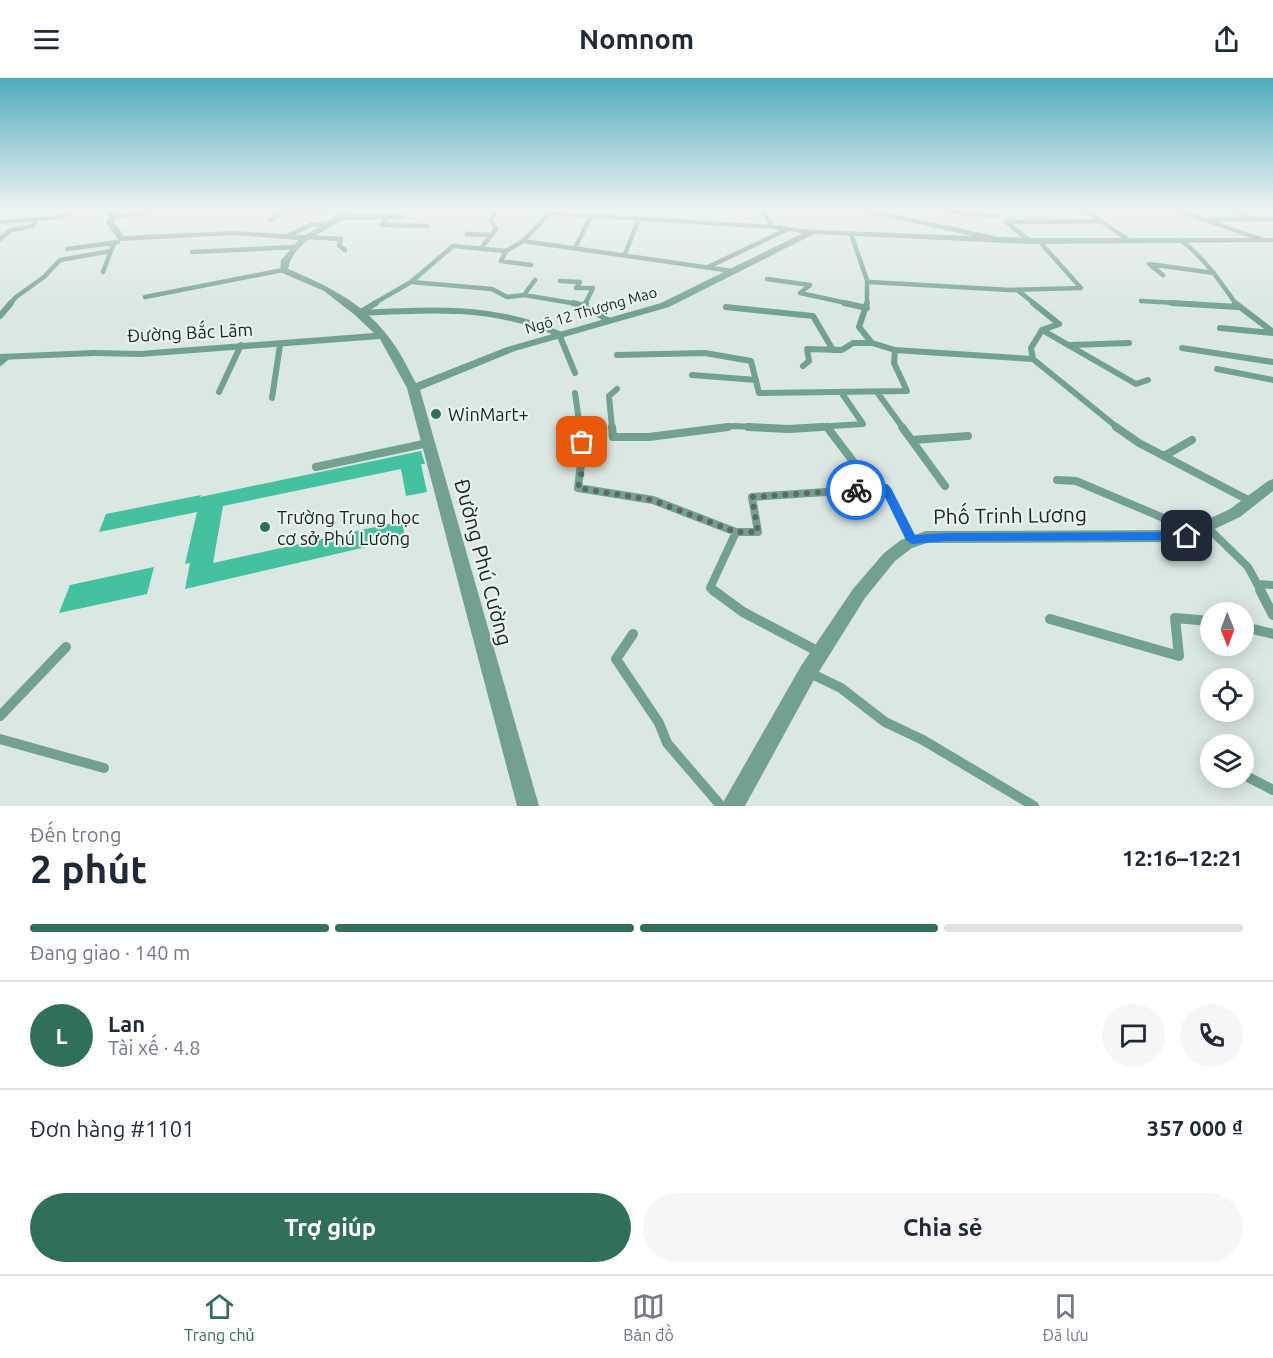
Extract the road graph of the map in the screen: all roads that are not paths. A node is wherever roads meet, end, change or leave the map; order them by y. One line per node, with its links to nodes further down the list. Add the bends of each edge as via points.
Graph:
1 (104, 244): 18 (lane)
2 (116, 244): 20 (lane)
3 (299, 244): 15 (street)
4 (339, 244): 19 (lane)
5 (485, 244): 16 (lane)
6 (518, 244): 21 (lane)
7 (545, 244): 17 (lane)
8 (577, 244): 17 (lane)
9 (629, 244): 23 (lane)
10 (756, 244): 25 (lane)
11 (788, 244): 27 (street, Ngõ 12 Thượng Mao)
12 (855, 244): 35 (lane)
13 (1037, 244): 36 (lane, via 1081,288)
14 (1185, 244): 29 (lane)
15 (295, 247): 22 (lane); 26 (street, via 283,262)
16 (482, 247): 21 (lane); 34 (lane, via 453,246)
17 (575, 248): 23 (lane)
18 (67, 249)
19 (345, 250)
20 (111, 251): 28 (lane); 45 (lane, via 60,260)
21 (506, 251): 24 (lane, via 501,261)
22 (192, 252)
23 (625, 254): 25 (lane)
24 (531, 265)
25 (708, 267): 27 (lane)
26 (283, 270): 38 (lane); 44 (street, Đường Phú Cường, via 327,289)
27 (732, 271): 46 (street, Ngõ 12 Thượng Mao, via 665,305)
28 (103, 272)
29 (1214, 273): 30 (lane, via 1149,264); 42 (lane)
30 (1163, 275)
31 (767, 279): 43 (lane, via 810,285 800,293)
32 (535, 280): 37 (lane)
33 (560, 281): 40 (lane, via 580,282 576,288 593,288)
34 (411, 282): 37 (lane, via 492,289 507,297); 44 (lane)
35 (870, 282): 36 (lane); 43 (lane)
36 (1017, 290): 48 (lane, via 1059,324)
37 (524, 295): 40 (lane)
38 (145, 297)
39 (1141, 301): 42 (lane)
40 (584, 306): 46 (lane)
41 (726, 307): 58 (lane, via 813,316)
42 (1238, 307): 49 (lane)
43 (867, 308): 52 (lane, via 859,327)
44 (359, 313): 50 (lane, via 476,313 534,322); 51 (street, Đường Phú Cường)
45 (0, 316)
46 (608, 320): 50 (street, Ngõ 12 Thượng Mao)
47 (1220, 328): 49 (lane)
48 (1042, 330): 56 (lane); 62 (lane, via 1031,348)
49 (1273, 332)
50 (559, 334): 66 (lane); 71 (street, Ngõ 12 Thượng Mao)
51 (382, 336): 55 (street, Đường Bắc Lãm); 71 (street, Đường Phú Cường)
52 (872, 342): 58 (lane); 59 (lane)
53 (1129, 343): 56 (lane)
54 (242, 345): 55 (street, Đường Bắc Lãm); 61 (street, Đường Bắc Lãm, via 140,354); 73 (lane)
55 (280, 345): 77 (lane)
56 (1068, 345): 69 (lane, via 1136,384)
57 (1182, 348): 63 (lane)
58 (833, 350): 64 (lane, via 807,349 810,361)
59 (895, 350): 62 (lane); 75 (lane, via 894,363 907,391)
60 (616, 355): 68 (lane, via 705,353 751,361)
61 (2, 359)
62 (1032, 359): 83 (lane, via 1108,421)
63 (1273, 362)
64 (803, 366)
65 (1217, 369): 70 (lane)
66 (575, 373)
67 (692, 375): 68 (lane)
68 (756, 380): 74 (lane, via 759,393)
69 (1148, 380)
70 (1273, 380)
71 (413, 388): 82 (street, Đường Phú Cường)
72 (617, 389): 78 (lane, via 609,396 613,437 649,437 734,426)
73 (219, 392)
74 (842, 392): 75 (lane); 78 (lane, via 863,424)
75 (877, 392): 80 (lane)
76 (575, 393): 91 (lane, via 583,467 578,488 665,503)
77 (272, 398)
78 (827, 427): 88 (lane)
79 (968, 436): 80 (lane)
80 (912, 440): 87 (lane)
81 (1192, 440): 83 (lane)
82 (428, 443): 84 (lane); 110 (street, Đường Phú Cường, via 438,499)
83 (1164, 456): 89 (lane)
84 (316, 467)
85 (1057, 480): 92 (lane, via 1076,481 1173,522)
86 (1273, 484): 89 (street, Phố Trinh Lương)
87 (945, 486)
88 (874, 489): 91 (lane, via 752,497 758,532); 93 (lane, via 886,488)
89 (1250, 501): 90 (street, Phố Trinh Lương)
90 (1207, 527): 92 (street, Phố Trinh Lương); 94 (lane, via 1248,567)
91 (736, 532): 103 (lane, via 710,588 743,612)
92 (1187, 536): 93 (street, Phố Trinh Lương)
93 (912, 540): 103 (street, Phố Trinh Lương, via 862,587)
94 (1257, 584): 95 (lane); 96 (lane)
95 (1273, 585)
96 (1273, 615)
97 (1050, 619): 98 (lane, via 1179,657 1174,618)
98 (1200, 620)
99 (1254, 629): 101 (lane)
100 (633, 634): 111 (lane, via 616,659 659,723 667,743)
101 (1273, 634)
102 (66, 647): 105 (lane)
103 (823, 654): 104 (street, Phố Trinh Lương)
104 (808, 672): 112 (street, Phố Trinh Lương); 113 (lane, via 841,688 885,722)
105 (0, 716)
106 (0, 739): 107 (lane)
107 (104, 768)
108 (1254, 780): 109 (lane)
109 (1273, 790)
110 (528, 806)
111 (721, 806)
112 (732, 806)
113 (1034, 806)

